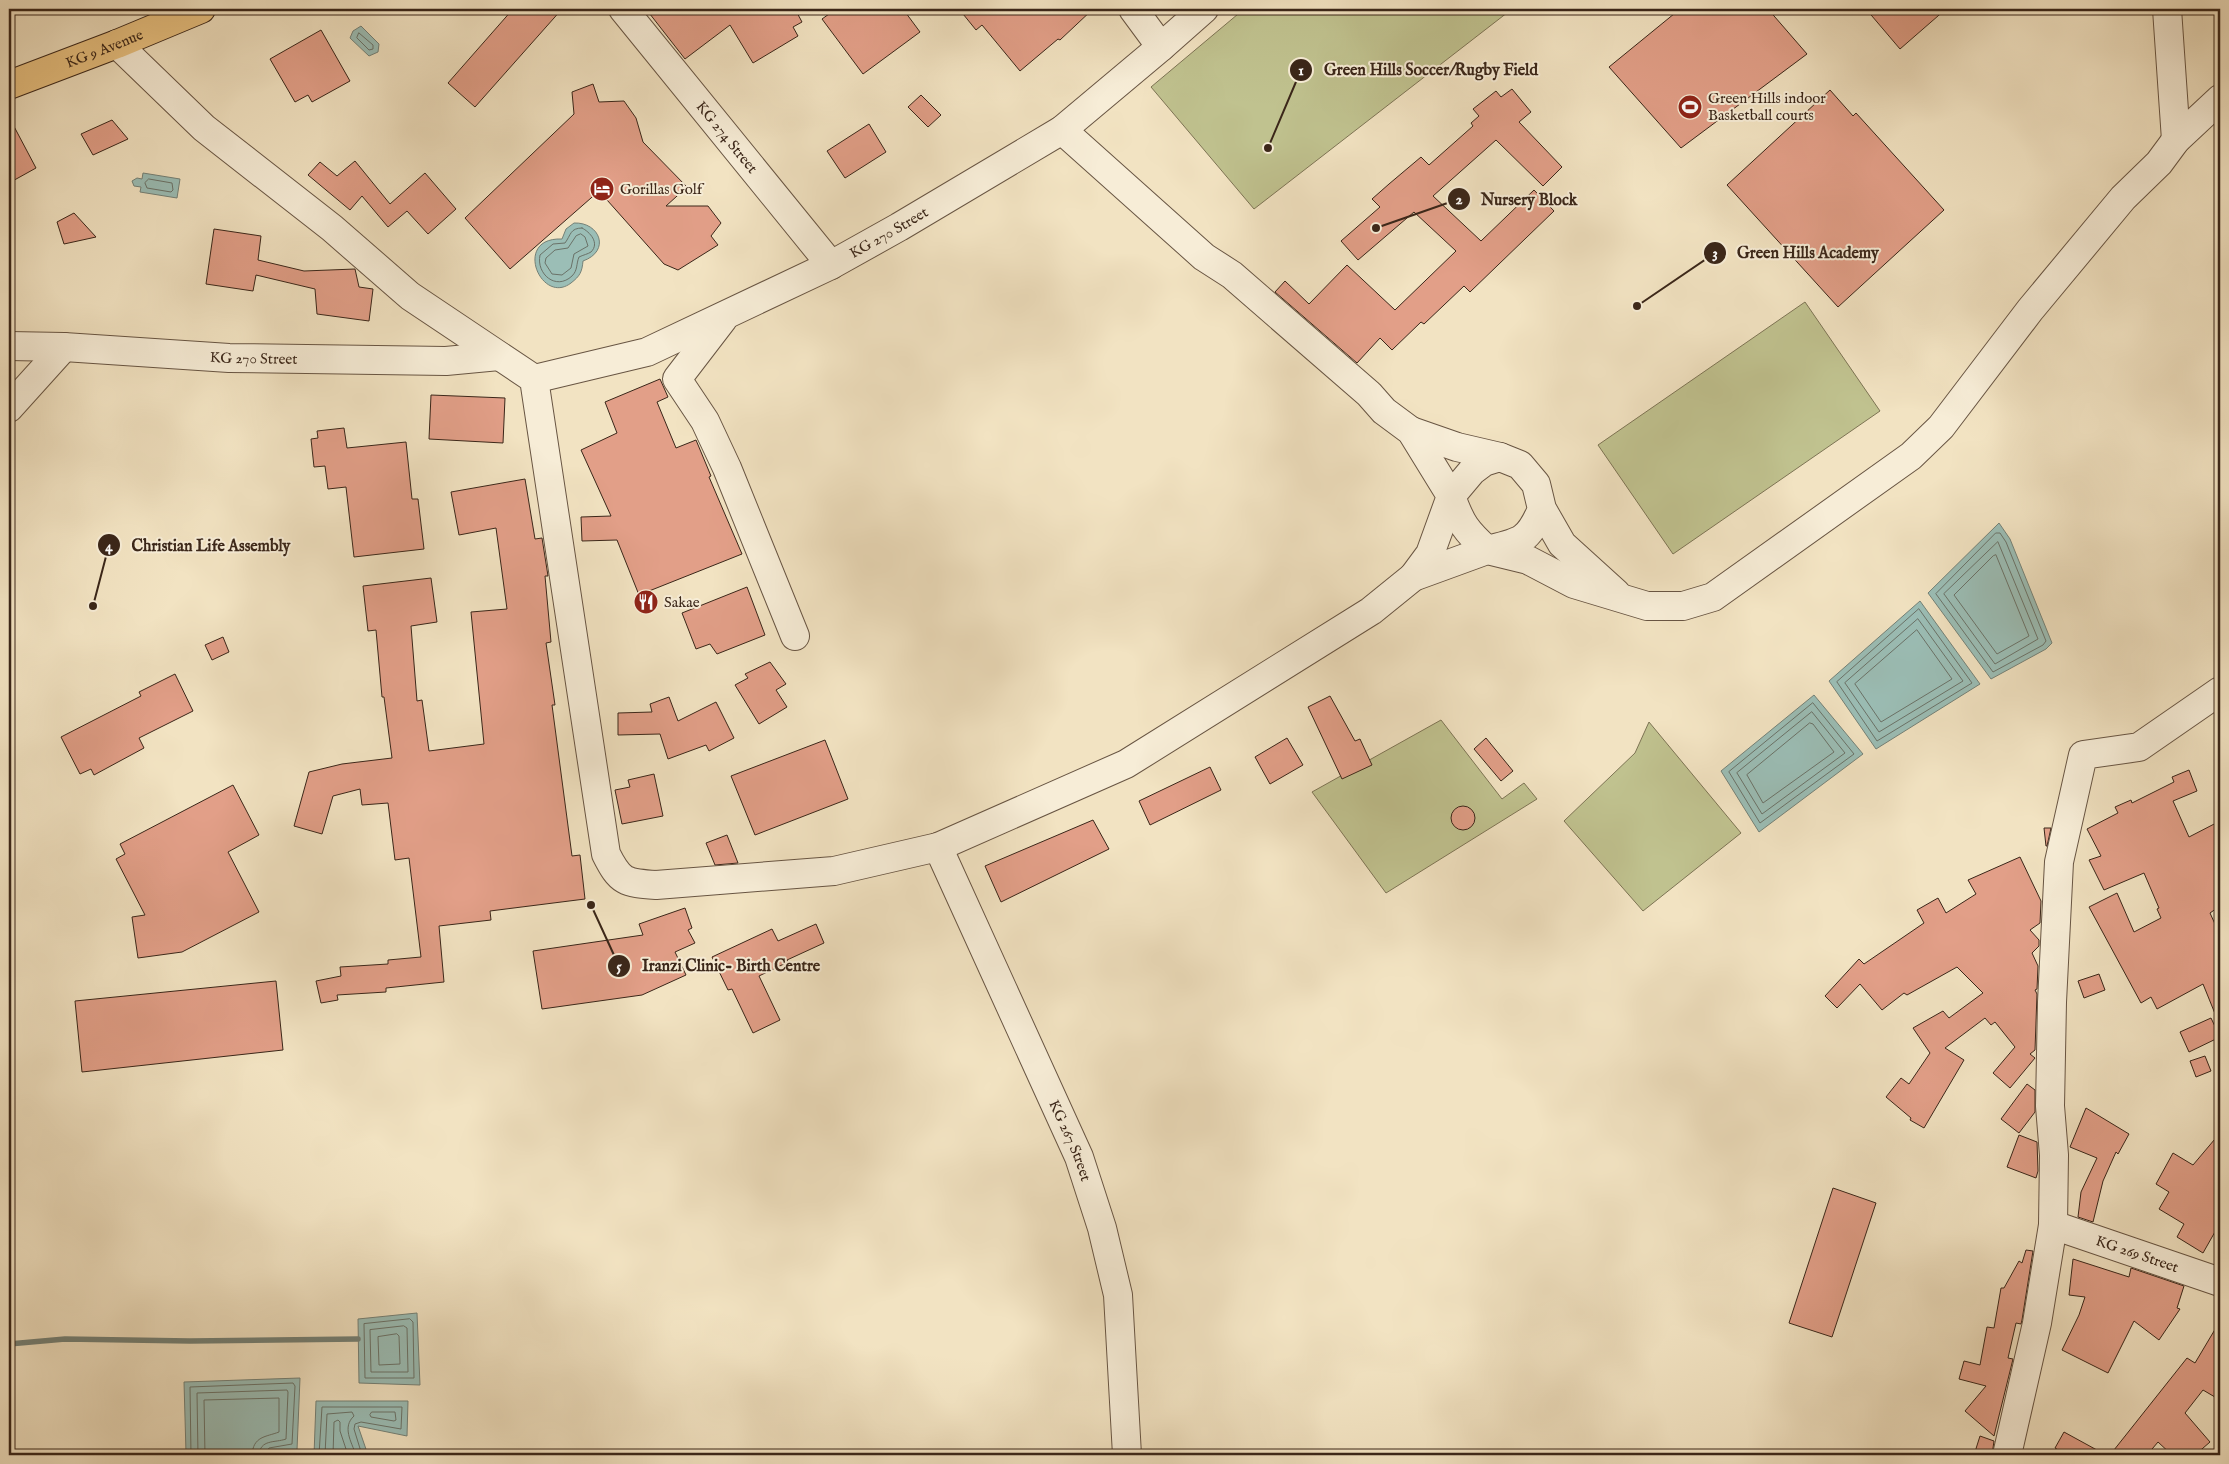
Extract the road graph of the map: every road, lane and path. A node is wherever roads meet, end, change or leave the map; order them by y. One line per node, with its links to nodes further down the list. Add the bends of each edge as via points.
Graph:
1 (201, 9): 6 (main road, KG 9 Avenue)
2 (623, 9): 12 (street, KG 274 Street)
3 (1133, 9): 7 (street)
4 (1204, 9): 7 (street, KG 270 Street)
5 (2167, 9): 11 (street)
6 (117, 44): 8 (main road, KG 9 Avenue); 16 (street, via 204,128 332,228 410,296)
7 (1161, 47): 10 (street, KG 270 Street)
8 (9, 85)
9 (2220, 99): 11 (street)
10 (1062, 130): 12 (street, KG 270 Street); 19 (street, via 1204,257 1232,275 1369,394 1384,411)
11 (2176, 140): 25 (street, via 2159,163 2123,198 1940,426 1912,456 1713,597 1683,606 1666,607 1647,606)
12 (830, 265): 13 (street, KG 270 Street)
13 (727, 314): 17 (street, KG 270 Street, via 648,352); 26 (street, via 677,379 705,421 727,468)
14 (9, 346): 15 (street, KG 270 Street)
15 (64, 346): 16 (street, KG 270 Street, via 229,358 446,361); 18 (street)
16 (499, 356): 17 (street)
17 (534, 379): 28 (street, via 606,854 615,872 630,883 656,885 834,872)
18 (9, 408)
19 (1411, 431): 20 (street); 21 (street)
20 (1500, 458): 21 (street, via 1484,462 1472,471); 22 (street, via 1520,465 1536,484)
21 (1451, 496): 23 (street, via 1466,531); 24 (street, via 1430,554)
22 (1542, 509): 23 (street, via 1533,530 1514,543); 25 (street, via 1562,544)
23 (1487, 550): 24 (street); 25 (street, via 1528,560 1574,584)
24 (1414, 577): 28 (street, via 1370,611 1126,764)
25 (1621, 597)
26 (795, 636)
27 (2220, 691): 29 (street, via 2138,747 2083,755 2059,862 2050,1106 2054,1155)
28 (938, 848): 31 (street, KG 267 Street, via 1079,1157 1102,1228 1118,1295)
29 (2053, 1225): 30 (street, KG 269 Street); 32 (street, via 2037,1323)
30 (2220, 1282)
31 (1127, 1455)
32 (2006, 1455)

